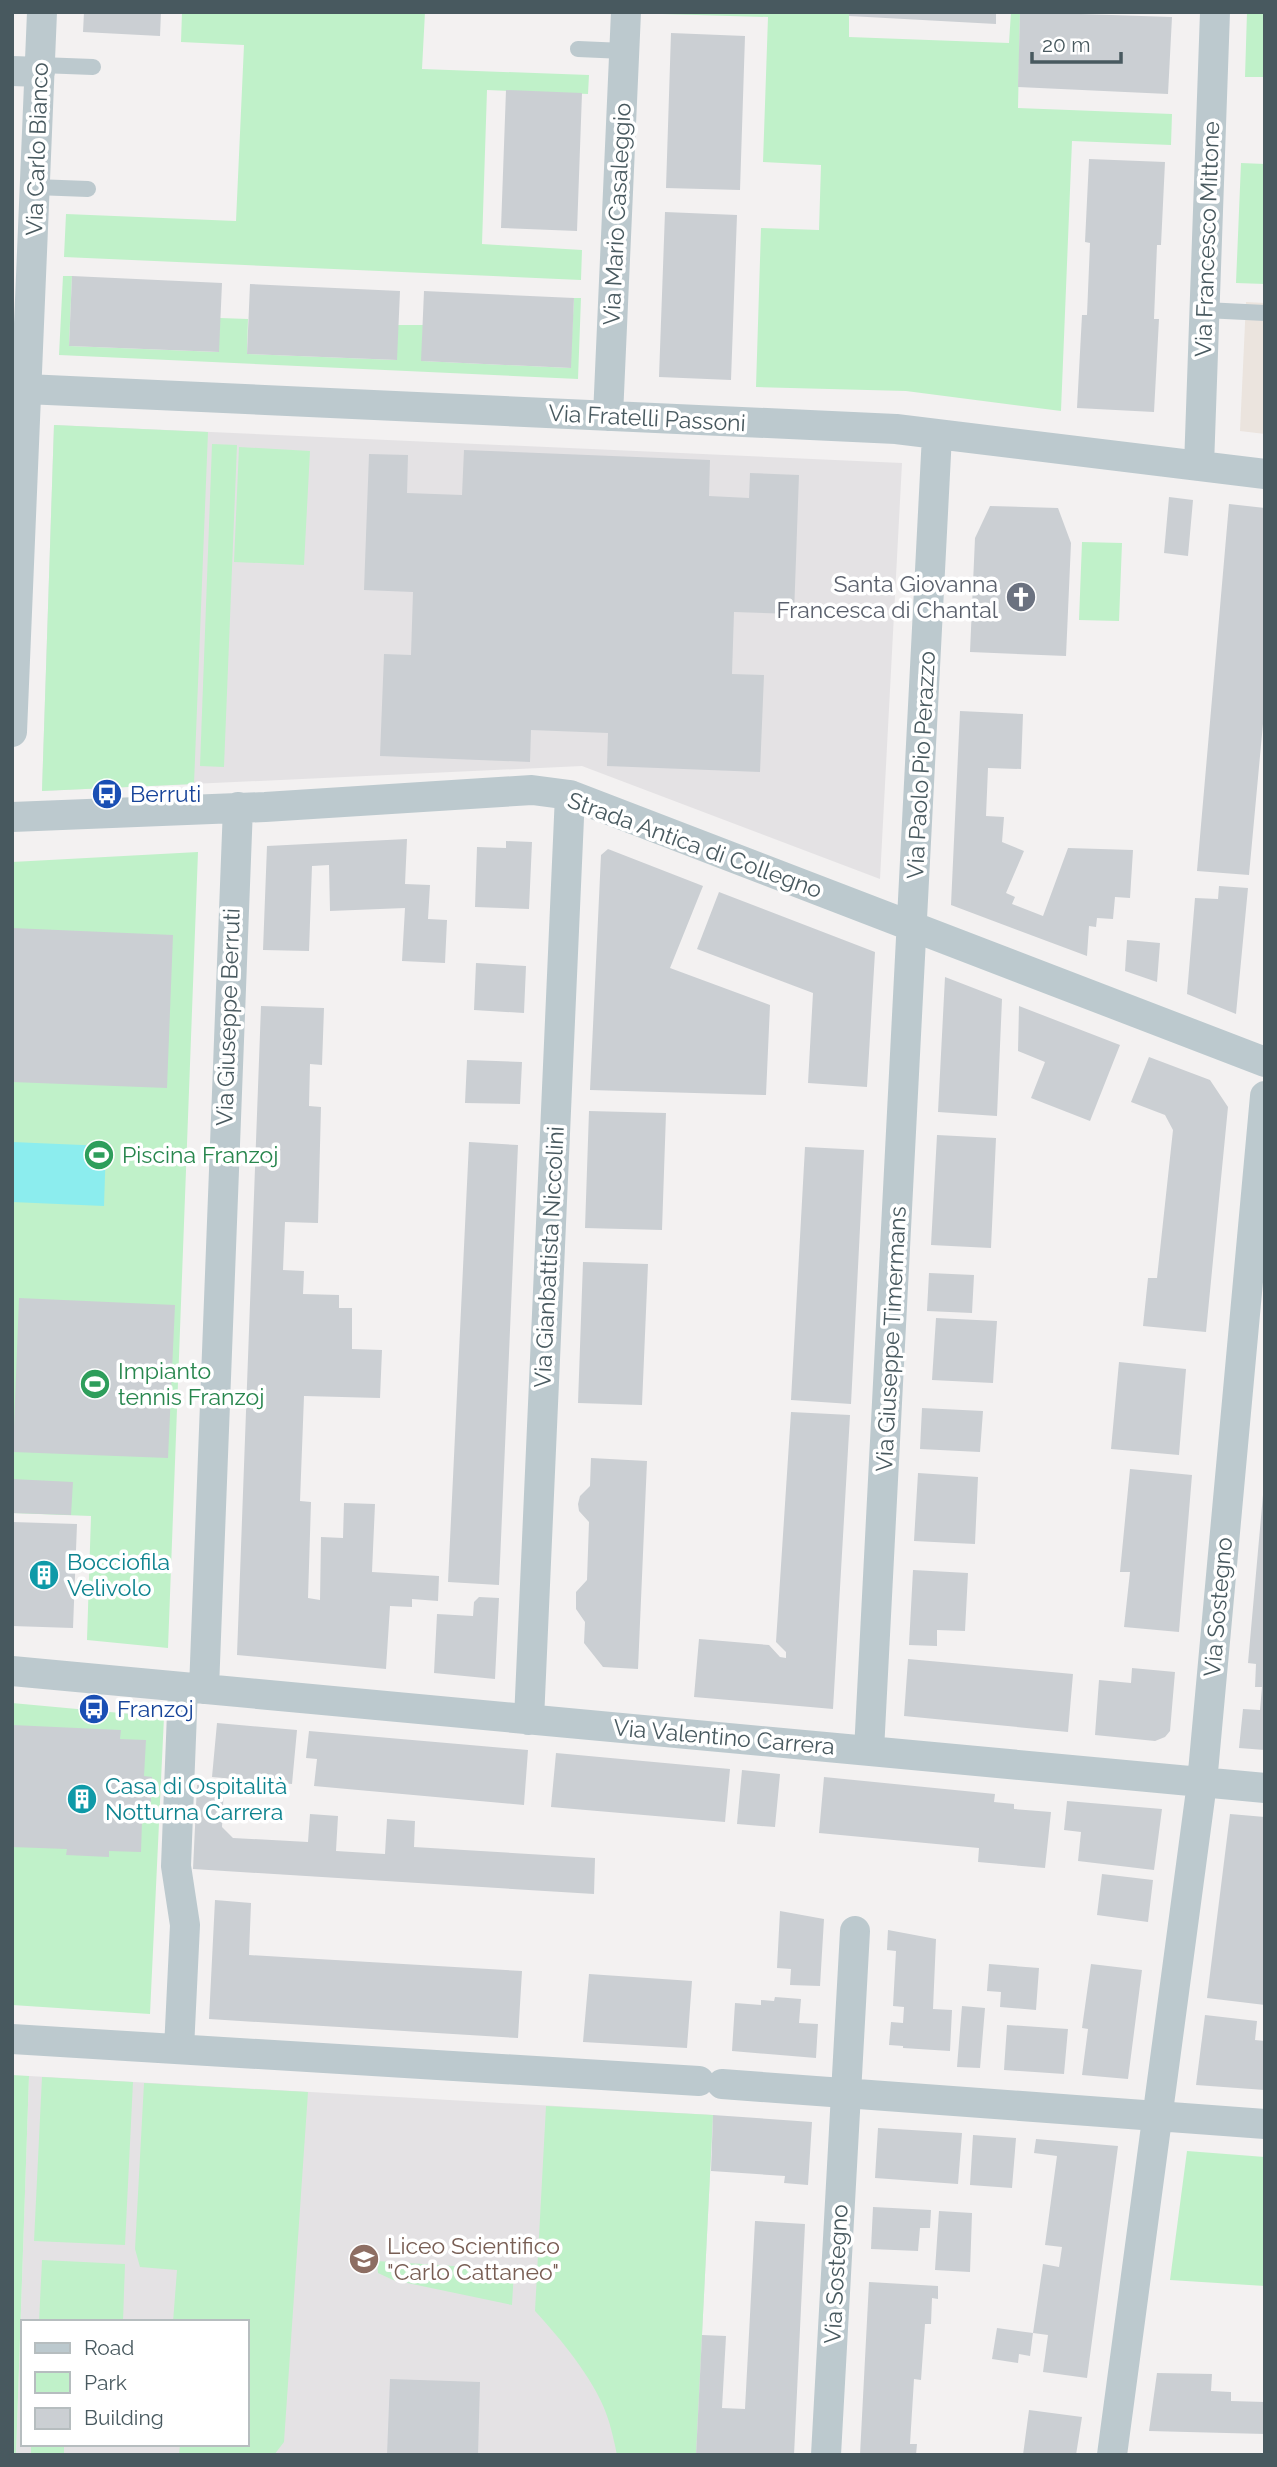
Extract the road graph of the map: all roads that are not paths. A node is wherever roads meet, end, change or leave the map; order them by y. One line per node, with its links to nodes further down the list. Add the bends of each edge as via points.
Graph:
1 (43, 12): 7 (street, Via Carlo Bianco)
2 (626, 12): 5 (street, Via Mario Casaleggio)
3 (1215, 12): 10 (street, Via Francesco Mittone)
4 (578, 49): 5 (lane)
5 (624, 51): 13 (street, Via Mario Casaleggio)
6 (93, 67): 7 (lane)
7 (31, 69): 8 (street, Via Carlo Bianco)
8 (35, 187): 9 (lane); 12 (street, Via Carlo Bianco)
9 (88, 189)
10 (1205, 310): 11 (lane); 15 (street, Via Francesco Mittone)
11 (1265, 313)
12 (26, 389): 13 (street, Via Fratelli Passoni); 17 (street, Via Carlo Bianco)
13 (608, 416): 14 (street, Via Fratelli Passoni, via 896,429)
14 (937, 435): 15 (street, Via Fratelli Passoni); 22 (street, Via Paolo Pio Perazzo)
15 (1199, 466): 16 (street, Via Fratelli Passoni)
16 (1265, 474)
17 (14, 663): 18 (street, Via Carlo Bianco)
18 (12, 733)
19 (570, 795): 20 (street, Strada Antica di Collegno, via 532,790); 22 (street, Strada Antica di Collegno); 27 (street, Via Gianbattista Niccolini)
20 (238, 807): 21 (street, Strada Antica di Collegno); 26 (street, Via Giuseppe Berruti)
21 (12, 817)
22 (913, 927): 23 (street, Strada Antica di Collegno); 28 (street, Via Giuseppe Timermans)
23 (1265, 1062)
24 (1265, 1096): 29 (street, Via Sostegno)
25 (12, 1671): 26 (street, Via Valentino Carrera)
26 (193, 1688): 27 (street, Via Valentino Carrera); 33 (street, via 176,1866 186,1925)
27 (528, 1720): 28 (street, Via Valentino Carrera)
28 (869, 1751): 29 (street, Via Valentino Carrera)
29 (1202, 1783): 30 (street, Via Valentino Carrera); 35 (street, Via Sostegno)
30 (1265, 1788)
31 (855, 1931): 34 (street, Via Sostegno)
32 (12, 2039): 33 (street)
33 (179, 2049): 34 (street)
34 (846, 2094): 35 (street); 37 (street, Via Sostegno)
35 (1159, 2116): 36 (street); 38 (street, Via Sostegno)
36 (1265, 2124)
37 (826, 2455)
38 (1112, 2455)

